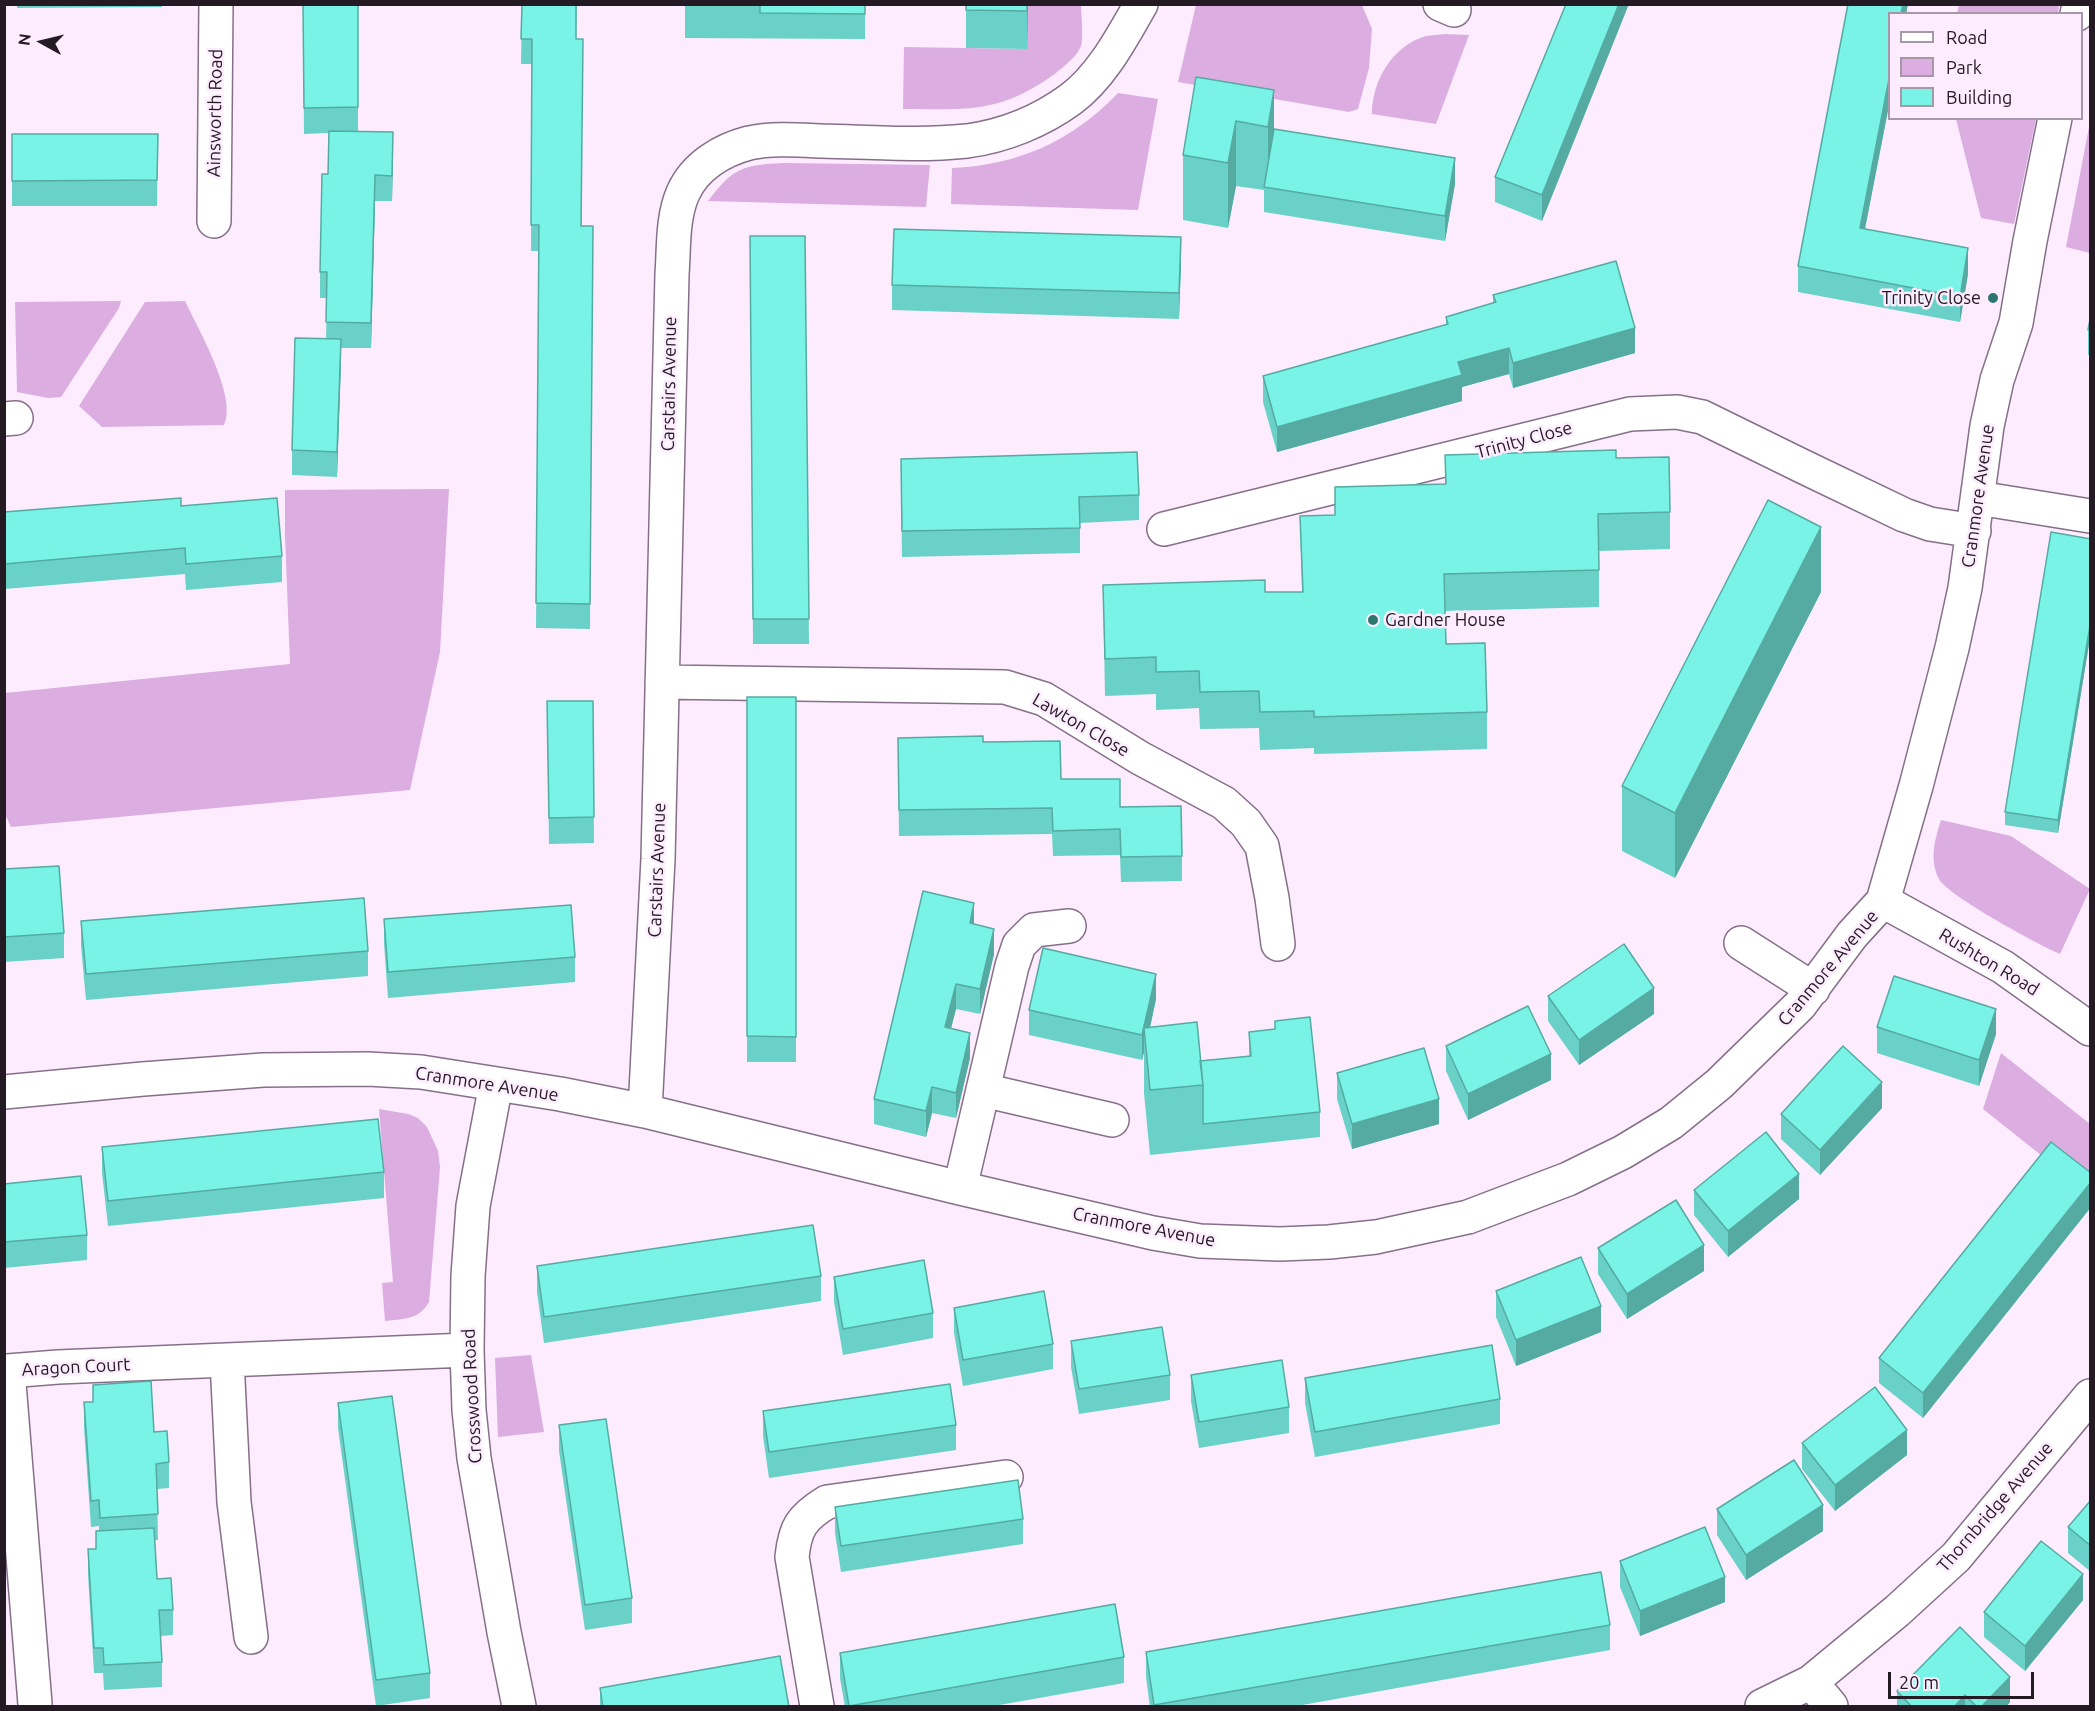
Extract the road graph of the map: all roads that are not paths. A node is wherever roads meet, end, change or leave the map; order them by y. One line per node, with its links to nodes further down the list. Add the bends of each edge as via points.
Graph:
1 (216, 4): 4 (street, Ainsworth Road)
2 (1141, 4): 9 (street, Carstairs Avenue, via 1101,69 1073,98 1018,128 992,137 941,143 752,142 706,163 693,177 678,209 672,274)
3 (2055, 120): 5 (street, Cranmore Avenue, via 2016,323 1987,426)
4 (214, 221)
5 (1978, 498): 6 (street); 8 (street, Cranmore Avenue)
6 (2091, 516)
7 (1164, 529): 8 (street, Trinity Close, via 1620,416 1677,412 1722,426 1904,515)
8 (1974, 531): 10 (street, Cranmore Avenue, via 1952,648)
9 (662, 682): 13 (street, Lawton Close, via 1005,687 1044,699 1140,758 1224,803 1246,823 1262,846); 19 (street, Carstairs Avenue)
10 (1883, 901): 14 (street, Cranmore Avenue); 15 (street, Rushton Road, via 2003,967)
11 (1069, 926): 17 (street, via 1034,930 1019,945)
12 (1741, 943): 14 (street)
13 (1278, 944)
14 (1812, 989): 21 (street, Cranmore Avenue, via 1759,1048 1661,1128 1568,1179 1468,1217 1376,1237 1329,1242 1200,1241)
15 (2091, 1029)
16 (496, 1084): 18 (street, Cranmore Avenue, via 368,1068 154,1078); 19 (street, Cranmore Avenue); 22 (street, Crosswood Road, via 473,1206)
17 (983, 1090): 20 (street); 21 (street)
18 (4, 1092)
19 (645, 1111): 21 (street, Cranmore Avenue)
20 (1112, 1120)
21 (960, 1188)
22 (467, 1350): 23 (street, Aragon Court); 29 (street, Crosswood Road, via 474,1458)
23 (227, 1360): 26 (street, via 234,1502); 28 (street, Aragon Court, via 8,1371)
24 (2091, 1396): 27 (street, Thornbridge Avenue, via 1956,1557 1897,1611)
25 (1006, 1477): 30 (street, via 826,1502 799,1524 792,1557)
26 (251, 1637)
27 (1821, 1694): 31 (street, Thornbridge Avenue)
28 (35, 1704)
29 (519, 1707)
30 (817, 1707)
31 (1762, 1707)

